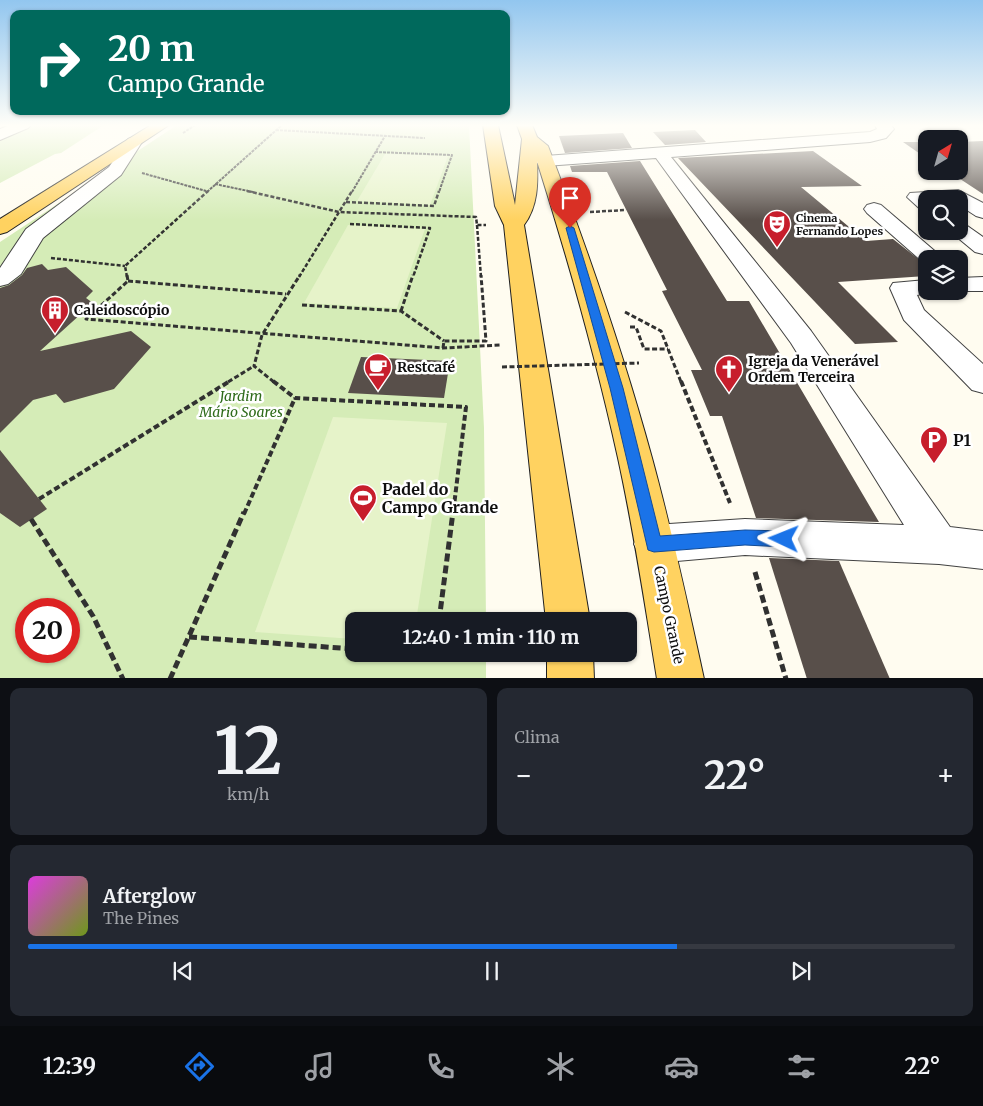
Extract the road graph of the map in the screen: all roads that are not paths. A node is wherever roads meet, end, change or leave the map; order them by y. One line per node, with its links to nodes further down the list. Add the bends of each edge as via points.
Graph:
1 (111, 157): 13 (main road)
2 (124, 157): 19 (street, via 115,171 34,234 13,269)
3 (496, 157): 12 (main road, via 505,206)
4 (528, 157): 12 (main road, via 526,202 522,216)
5 (544, 157): 8 (main road, Campo Grande)
6 (605, 157): 8 (street)
7 (664, 159): 23 (street, via 801,337)
8 (546, 161): 22 (main road, Campo Grande, via 570,228 617,388)
9 (968, 202): 11 (street)
10 (874, 209): 16 (street)
11 (983, 212)
12 (514, 225): 25 (main road)
13 (0, 228)
14 (968, 236): 15 (street)
15 (983, 247)
16 (923, 250)
17 (983, 266): 18 (street)
18 (968, 278)
19 (0, 279)
20 (918, 287): 21 (street, via 902,288 913,314)
21 (983, 382)
22 (654, 544): 23 (street, via 745,537); 28 (main road, Campo Grande)
23 (940, 545): 24 (street)
24 (983, 550)
25 (567, 612)
26 (570, 662): 27 (main road)
27 (571, 678)
28 (682, 678)

